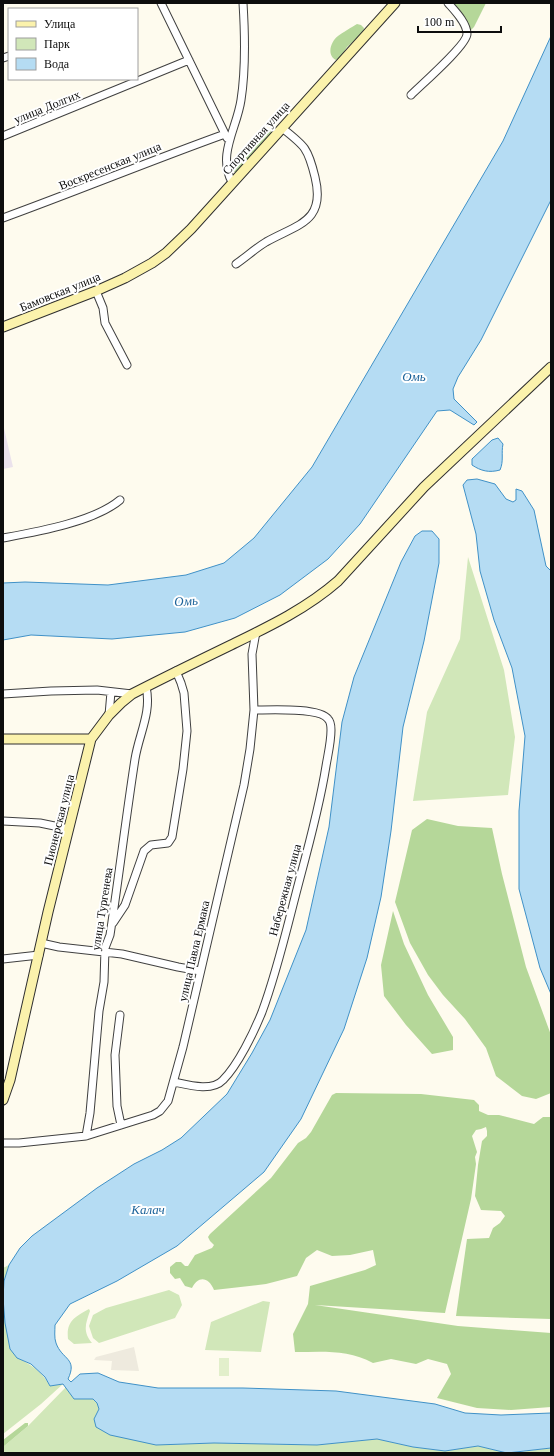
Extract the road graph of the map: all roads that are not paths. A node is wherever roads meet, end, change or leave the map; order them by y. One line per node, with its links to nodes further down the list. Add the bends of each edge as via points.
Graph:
1 (161, 3): 5 (street)
2 (243, 3): 10 (street, via 245,48 241,101)
3 (395, 3): 7 (street, Спортивная улица)
4 (448, 3): 6 (street, via 461,18 467,38)
5 (189, 60): 8 (street); 9 (street, улица Долгих)
6 (411, 95)
7 (282, 128): 11 (street, Спортивная улица); 13 (street, via 304,146 310,157 318,193 317,206 306,220 267,242)
8 (225, 134): 10 (street); 12 (street, Воскресенская улица)
9 (3, 136)
10 (229, 141): 11 (street, via 225,161)
11 (232, 182): 14 (street, Спортивная улица, via 175,246)
12 (3, 218)
13 (236, 264)
14 (125, 278): 15 (street, Бамовская улица)
15 (96, 291): 16 (street, Бамовская улица); 17 (street, via 103,308 104,324)
16 (3, 327)
17 (127, 365)
18 (551, 367): 21 (street, Пионерская улица, via 424,487 338,581 309,604)
19 (120, 500): 20 (street, via 87,518)
20 (3, 538)
21 (256, 632): 22 (street, Пионерская улица); 23 (street, улица Павла Ермака)
22 (240, 640): 23 (street); 24 (street, Пионерская улица)
23 (252, 654): 29 (street, улица Павла Ермака)
24 (176, 672): 25 (street, Пионерская улица); 35 (street, via 184,693 187,730 172,837 168,843 151,845 144,851 125,904)
25 (146, 687): 28 (street, Пионерская улица); 35 (street, улица Тургенева, via 147,714 136,758)
26 (111, 692): 27 (street, via 97,690); 28 (street); 30 (street)
27 (3, 694)
28 (132, 694): 30 (street, Пионерская улица)
29 (254, 710): 40 (street, улица Павла Ермака, via 244,785); 42 (street, Набережная улица, via 314,712 324,715 329,720 331,731 321,797 274,976 250,1038 238,1060 218,1084 204,1086)
30 (109, 715): 32 (street, Пионерская улица)
31 (3, 739): 32 (street)
32 (91, 739): 34 (street, Пионерская улица)
33 (3, 821): 34 (street, via 40,823)
34 (69, 829): 36 (street, Пионерская улица)
35 (111, 925): 37 (street, улица Тургенева)
36 (42, 943): 37 (street); 38 (street, Пионерская улица)
37 (105, 953): 40 (street, via 122,954); 45 (street, улица Тургенева, via 104,982)
38 (39, 956): 39 (street); 43 (street, Пионерская улица)
39 (3, 959)
40 (200, 971): 42 (street, улица Павла Ермака)
41 (120, 1015): 44 (street, via 115,1055 117,1106)
42 (174, 1082): 44 (street, улица Павла Ермака, via 168,1101 160,1111)
43 (3, 1100)
44 (121, 1125): 45 (street, улица Павла Ермака)
45 (86, 1136): 46 (street, улица Павла Ермака)
46 (3, 1143)

